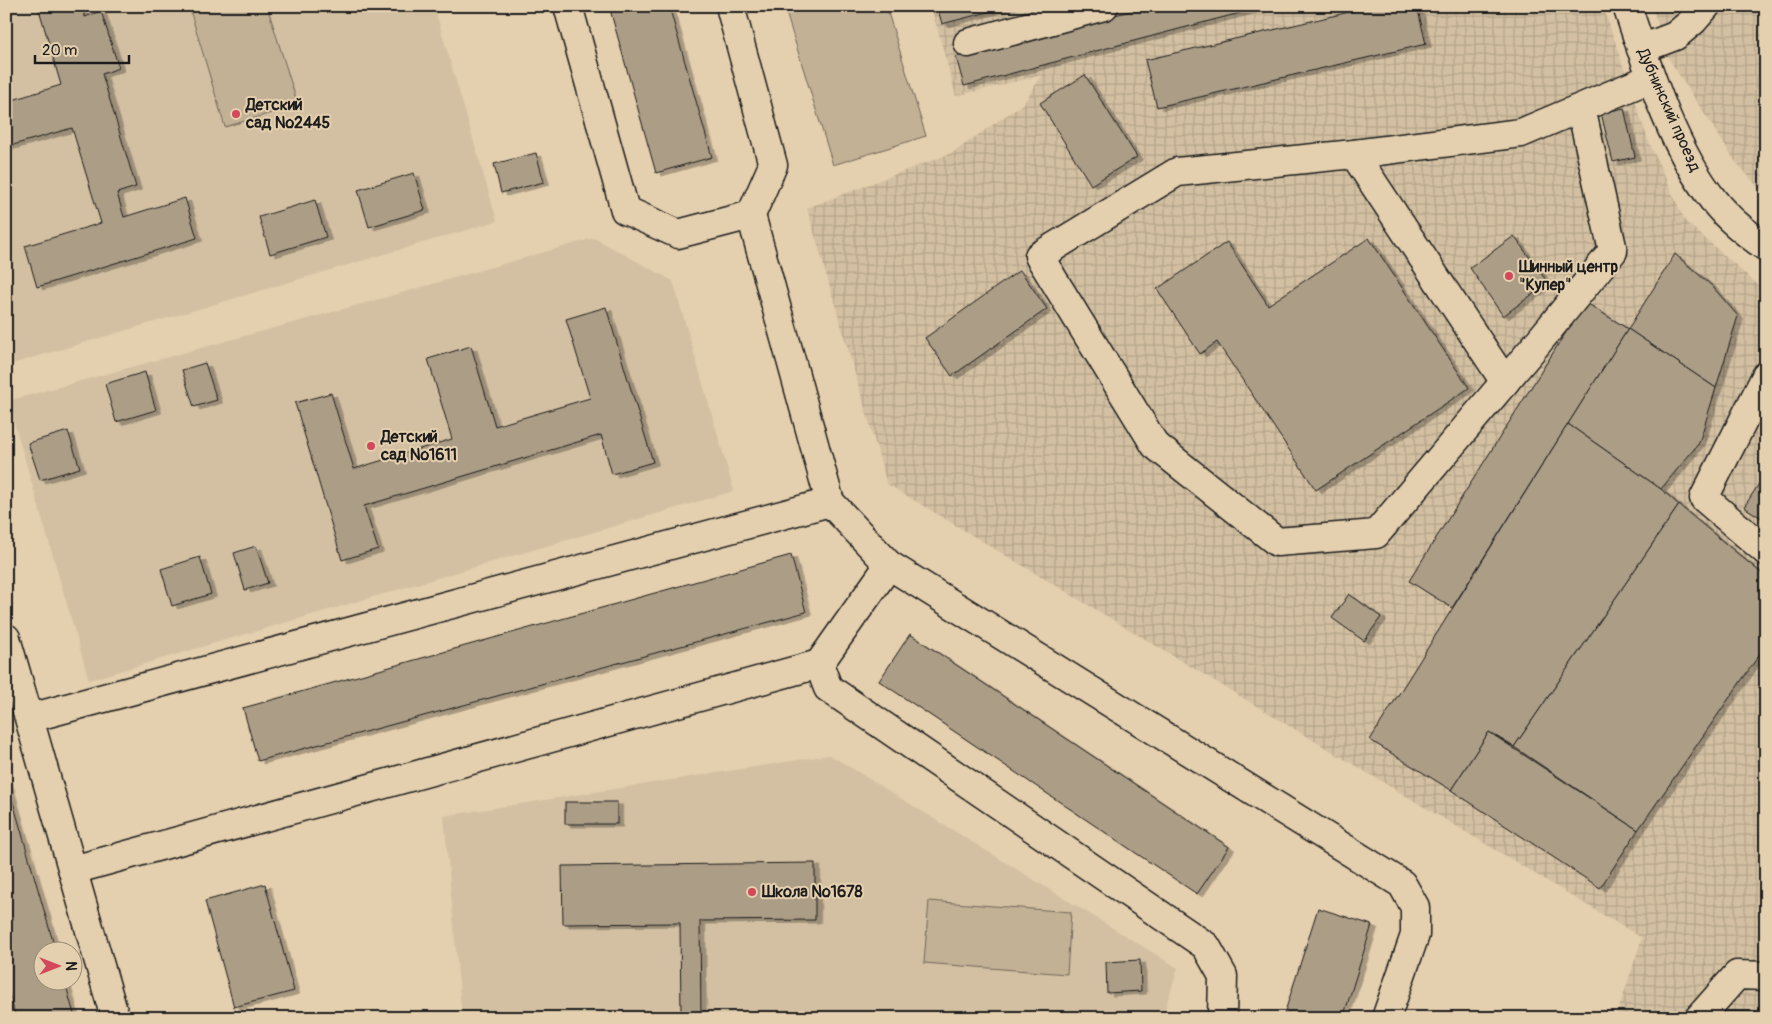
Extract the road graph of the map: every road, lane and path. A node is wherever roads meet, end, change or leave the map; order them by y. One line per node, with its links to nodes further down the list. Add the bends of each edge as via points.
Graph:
1 (568, 6): 11 (street, via 626,210 678,234)
2 (730, 6): 11 (street, via 773,165)
3 (1104, 6): 6 (street)
4 (1627, 6): 7 (street, Дубнинский проезд)
5 (1706, 6): 7 (street, via 1675,36)
6 (968, 43)
7 (1641, 49): 8 (street, Дубнинский проезд)
8 (1651, 78): 9 (street); 12 (street, Дубнинский проезд, via 1689,164 1715,202 1745,232)
9 (1581, 108): 10 (street, via 1521,132); 14 (street, via 1613,251)
10 (1354, 154): 14 (street); 14 (street, via 1177,172 1039,256 1155,445 1277,542 1376,534)
11 (750, 215): 15 (street)
12 (1766, 247)
13 (1766, 376): 16 (street, via 1704,498)
14 (1505, 382)
15 (830, 502): 17 (street); 20 (street)
16 (1766, 551)
17 (889, 565): 19 (street); 25 (street, via 1402,884 1415,907 1415,935)
18 (6, 638): 20 (street)
19 (819, 664): 21 (street); 24 (street, via 828,688 1206,946 1223,976)
20 (30, 718): 21 (street)
21 (73, 870): 23 (street)
22 (1766, 976): 26 (street, via 1737,975)
23 (115, 1018)
24 (1222, 1018)
25 (1386, 1018)
26 (1699, 1018)

